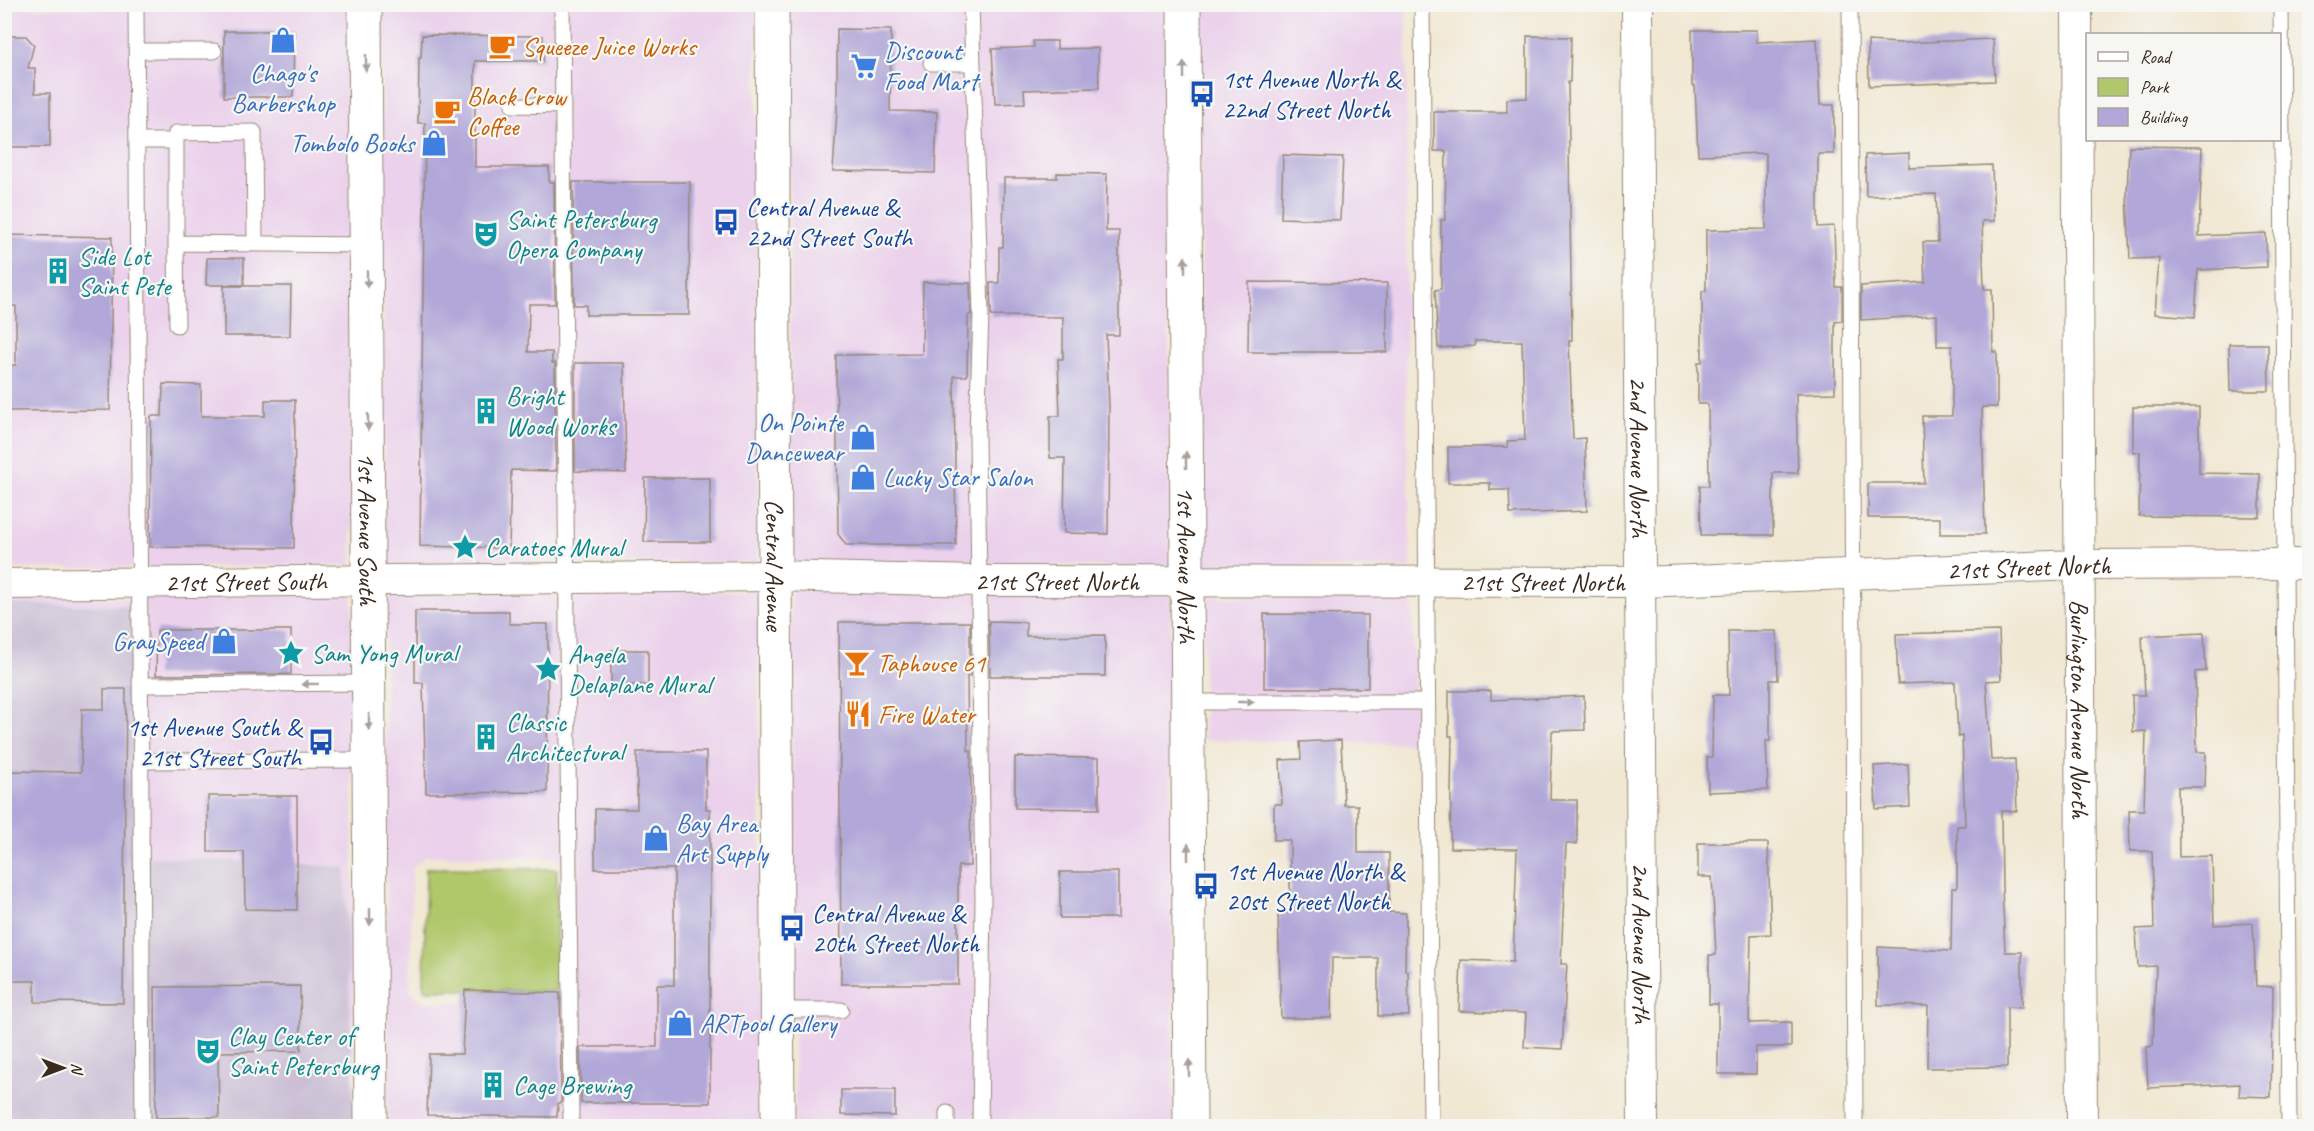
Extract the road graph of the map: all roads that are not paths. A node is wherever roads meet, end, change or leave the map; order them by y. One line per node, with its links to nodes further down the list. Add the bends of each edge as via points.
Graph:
1 (136, 4): 12 (lane)
2 (365, 4): 22 (main road, 1st Avenue South, one-way to 22)
3 (562, 4): 17 (lane)
4 (772, 4): 27 (main road, Central Avenue)
5 (971, 4): 15 (lane)
6 (1184, 4): 32 (main road, 1st Avenue North, one-way to 6)
7 (1422, 4): 33 (lane)
8 (1637, 4): 34 (street, 2nd Avenue North)
9 (1850, 4): 26 (lane)
10 (2077, 4): 25 (street, Burlington Avenue North)
11 (2281, 4): 24 (lane)
12 (137, 51): 13 (lane); 18 (lane)
13 (214, 51)
14 (931, 63): 15 (lane)
15 (972, 63): 30 (lane, via 981,314)
16 (513, 105): 17 (lane)
17 (563, 106): 28 (lane)
18 (137, 141): 19 (lane); 31 (lane)
19 (176, 141): 20 (lane); 21 (lane, via 176,133 254,132)
20 (176, 243): 21 (lane); 23 (lane)
21 (255, 243): 22 (lane)
22 (366, 245): 29 (main road, 1st Avenue South, one-way to 29)
23 (177, 325)
24 (2297, 564): 25 (street, 21st Street North); 54 (lane)
25 (2079, 565): 26 (street, 21st Street North); 53 (street, Burlington Avenue North)
26 (1852, 574): 34 (street, 21st Street North); 52 (lane)
27 (775, 576): 28 (street, 21st Street South); 30 (street, 21st Street North); 42 (main road, Central Avenue)
28 (568, 578): 29 (street, 21st Street South); 46 (lane)
29 (368, 579): 31 (street, 21st Street South); 36 (main road, 1st Avenue South)
30 (978, 580): 32 (street, 21st Street North); 48 (lane, via 983,897)
31 (140, 582): 35 (street, 21st Street South); 37 (lane)
32 (1187, 582): 33 (street, 21st Street North); 38 (main road, 1st Avenue North)
33 (1426, 582): 34 (street, 21st Street North); 39 (lane)
34 (1641, 582): 51 (street, 2nd Avenue North)
35 (4, 584)
36 (369, 683): 37 (lane, one-way to 37); 41 (main road, 1st Avenue South, one-way to 41)
37 (140, 685): 40 (lane)
38 (1187, 702): 39 (lane, one-way to 39); 49 (main road, 1st Avenue North, one-way to 38)
39 (1427, 702): 50 (lane)
40 (141, 760): 41 (lane); 44 (lane)
41 (369, 760): 45 (main road, 1st Avenue South, one-way to 45)
42 (777, 1010): 43 (lane); 47 (main road, Central Avenue)
43 (841, 1010)
44 (143, 1126)
45 (371, 1126)
46 (571, 1126)
47 (778, 1126)
48 (980, 1126)
49 (1190, 1126)
50 (1431, 1126)
51 (1643, 1126)
52 (1855, 1126)
53 (2082, 1126)
54 (2289, 1126)

